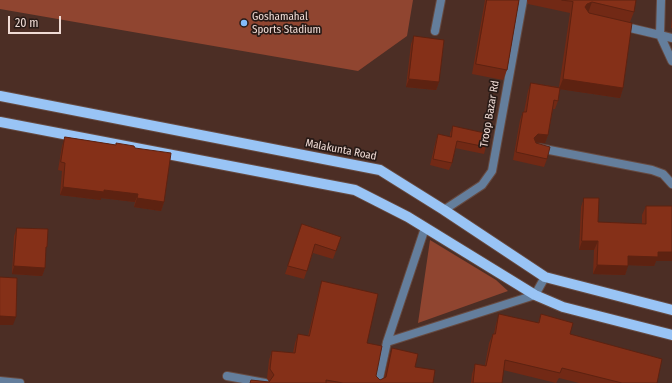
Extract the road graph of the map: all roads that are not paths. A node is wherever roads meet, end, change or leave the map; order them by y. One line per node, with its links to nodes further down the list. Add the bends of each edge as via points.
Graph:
1 (441, 0): 5 (street)
2 (523, 0): 13 (street, Troop Bazar Rd, via 492,171 482,185)
3 (661, 0): 6 (street)
4 (616, 25): 6 (street)
5 (435, 31)
6 (660, 35): 7 (street); 8 (street)
7 (672, 38)
8 (672, 61)
9 (0, 96): 13 (main road, Malakunta Road, via 380,170)
10 (0, 122): 14 (main road, via 354,190)
11 (536, 147): 12 (street, via 652,170 663,174)
12 (672, 184)
13 (444, 210): 15 (main road, Malakunta Road)
14 (425, 228): 16 (main road); 19 (street)
15 (545, 277): 16 (street); 17 (main road, Malakunta Road)
16 (535, 295): 18 (main road, via 563,307); 19 (street)
17 (672, 310)
18 (672, 335)
19 (387, 342): 24 (street)
20 (227, 376): 23 (street)
21 (0, 381): 22 (street)
22 (20, 383)
23 (265, 383)
24 (378, 383)

